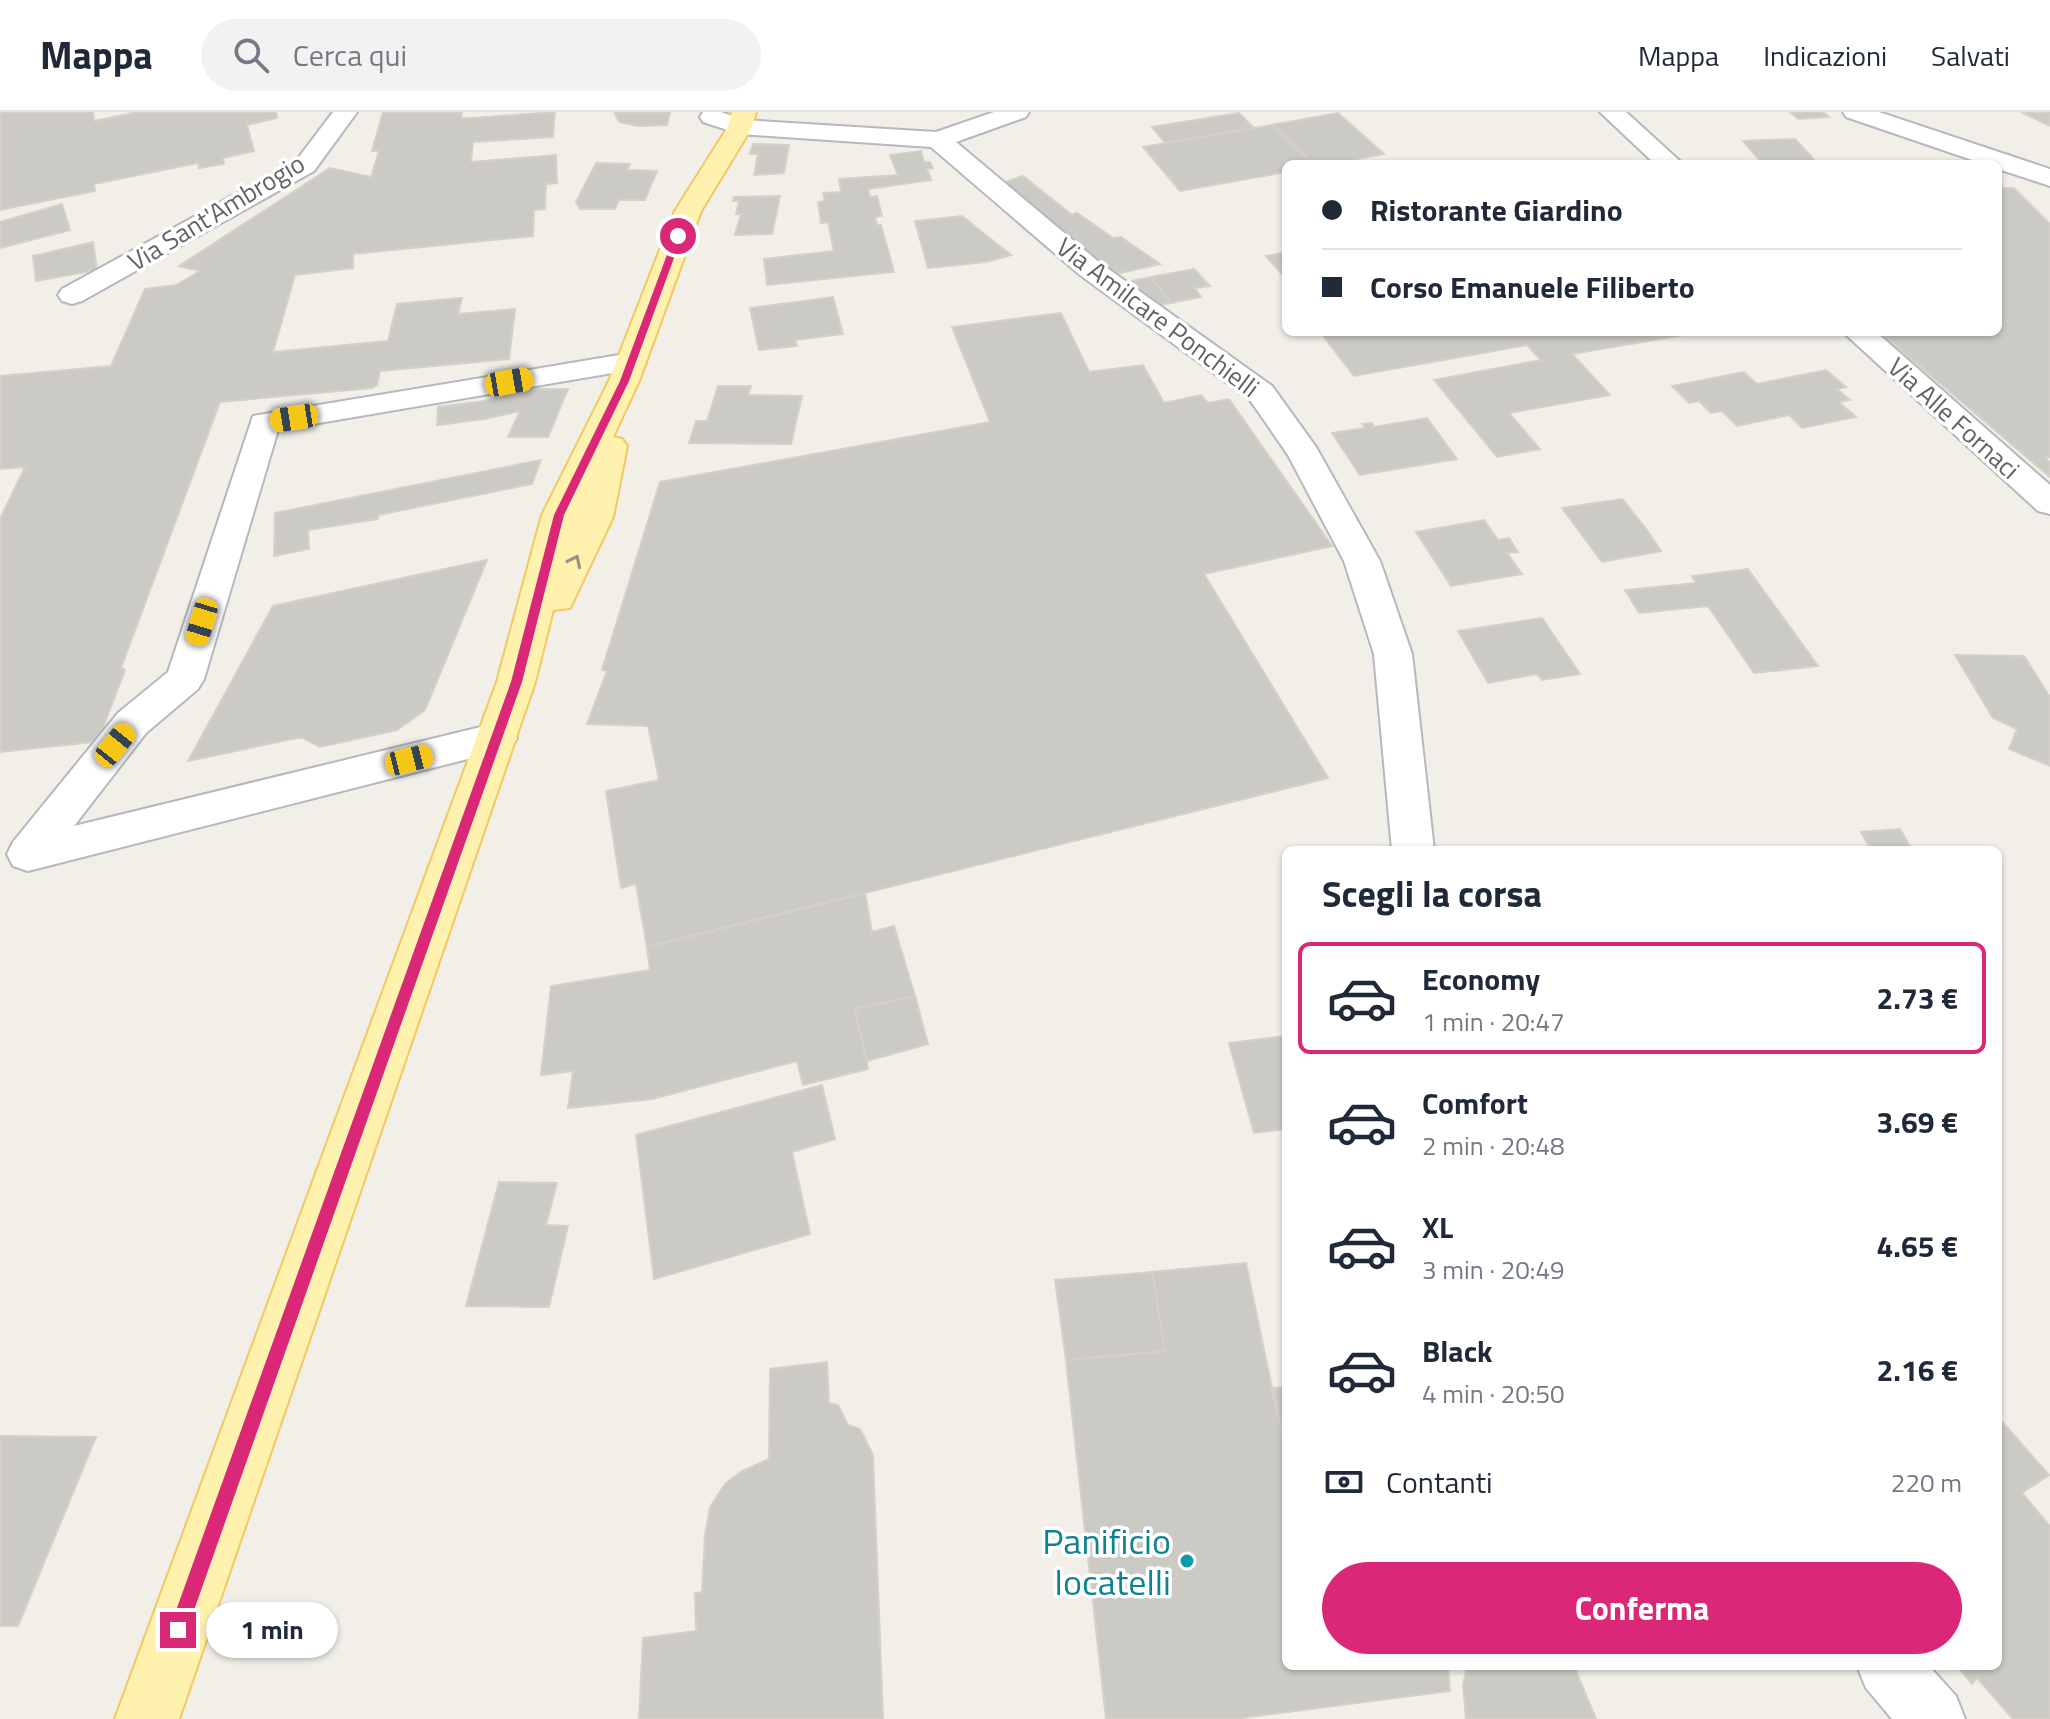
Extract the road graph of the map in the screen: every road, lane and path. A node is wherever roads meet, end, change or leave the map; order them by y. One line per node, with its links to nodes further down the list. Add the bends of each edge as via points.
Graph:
1 (345, 112): 13 (street, Via Sant'Ambrogio, via 305,166)
2 (1017, 112): 7 (street)
3 (1612, 112): 8 (street)
4 (1855, 112): 9 (street)
5 (713, 114): 6 (street); 12 (main road, via 697,148)
6 (742, 120): 7 (street); 12 (main road)
7 (938, 140): 18 (street, Via Amilcare Ponchielli, via 1090,269 1261,393 1304,454 1362,561 1393,654)
8 (1666, 160)
9 (1997, 160)
10 (2002, 162): 11 (street)
11 (2050, 178)
12 (688, 211): 15 (main road)
13 (72, 295)
14 (1862, 336): 16 (street, Via Alle Fornaci)
15 (628, 372): 17 (main road, via 596,517 516,682); 17 (street, via 264,423 185,679 132,723 28,854)
16 (2050, 503)
17 (497, 738): 20 (main road)
18 (1413, 846)
19 (1891, 1670): 21 (street)
20 (147, 1719)
21 (1933, 1719)

